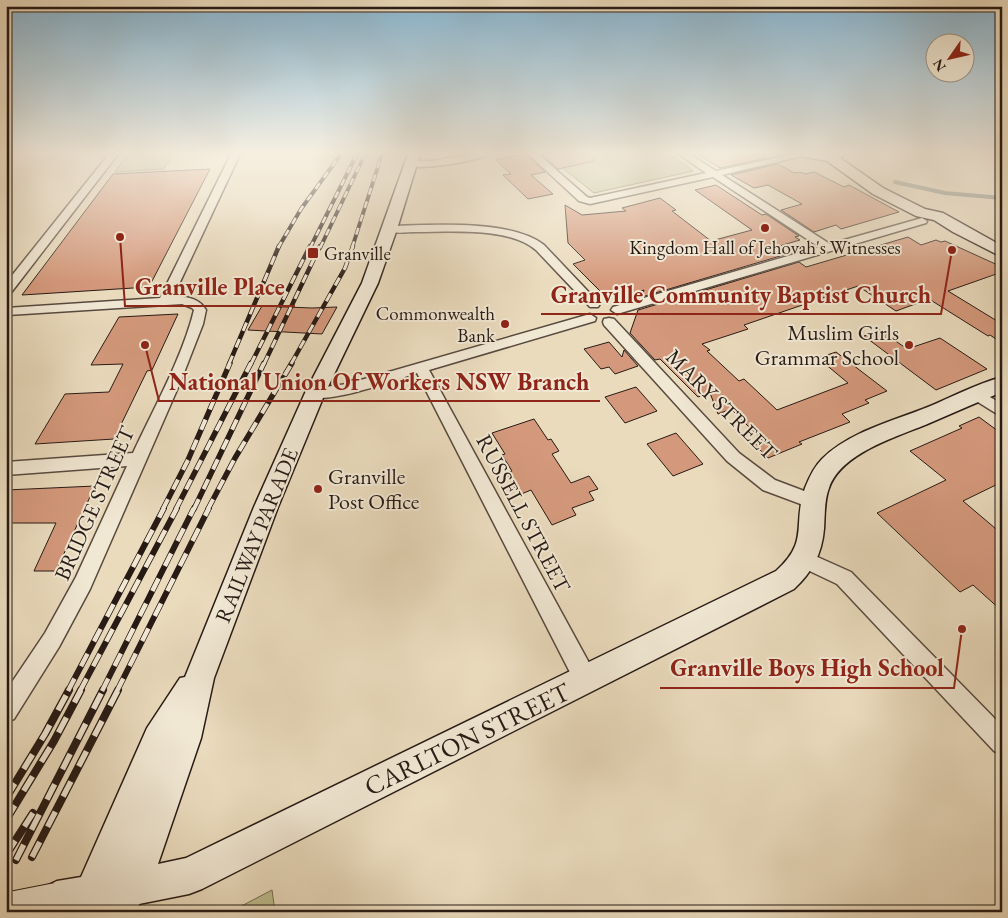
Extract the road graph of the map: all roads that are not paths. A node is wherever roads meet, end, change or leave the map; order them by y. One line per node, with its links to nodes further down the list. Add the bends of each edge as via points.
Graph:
1 (80, 197): 13 (street)
2 (215, 197): 14 (street)
3 (400, 197): 9 (street, RAILWAY PARADE)
4 (581, 197): 5 (street, via 590,201)
5 (609, 197)
6 (749, 197): 10 (street)
7 (888, 197): 8 (street)
8 (930, 220): 10 (street); 11 (street); 12 (street)
9 (390, 229): 16 (street, via 520,235 537,245); 20 (street, RAILWAY PARADE, via 370,283)
10 (828, 248): 17 (street)
11 (1002, 252)
12 (1002, 258)
13 (6, 291)
14 (165, 301): 15 (street); 23 (street, BRIDGE STREET, via 183,300 197,305 200,310 198,324)
15 (7, 308)
16 (592, 311): 17 (street, via 598,322); 17 (street, via 606,304); 18 (street)
17 (613, 316): 25 (street, MARY STREET, via 740,463 769,485)
18 (421, 368): 20 (street, via 347,389); 27 (street, RUSSELL STREET)
19 (1002, 384): 21 (street, CARLTON STREET)
20 (316, 393): 30 (street, RAILWAY PARADE, via 266,507 198,678 185,738)
21 (978, 395): 22 (street); 25 (street, CARLTON STREET, via 861,443 823,473)
22 (1002, 412)
23 (139, 459): 24 (street); 28 (street, BRIDGE STREET, via 70,608)
24 (6, 469)
25 (814, 502): 26 (street, CARLTON STREET, via 811,541)
26 (804, 559): 27 (street, CARLTON STREET, via 785,580); 29 (street, via 844,578)
27 (586, 680): 30 (street, CARLTON STREET, via 189,876)
28 (6, 711)
29 (1002, 744)
30 (98, 901): 31 (street, CARLTON STREET, bridge)
31 (6, 910)

